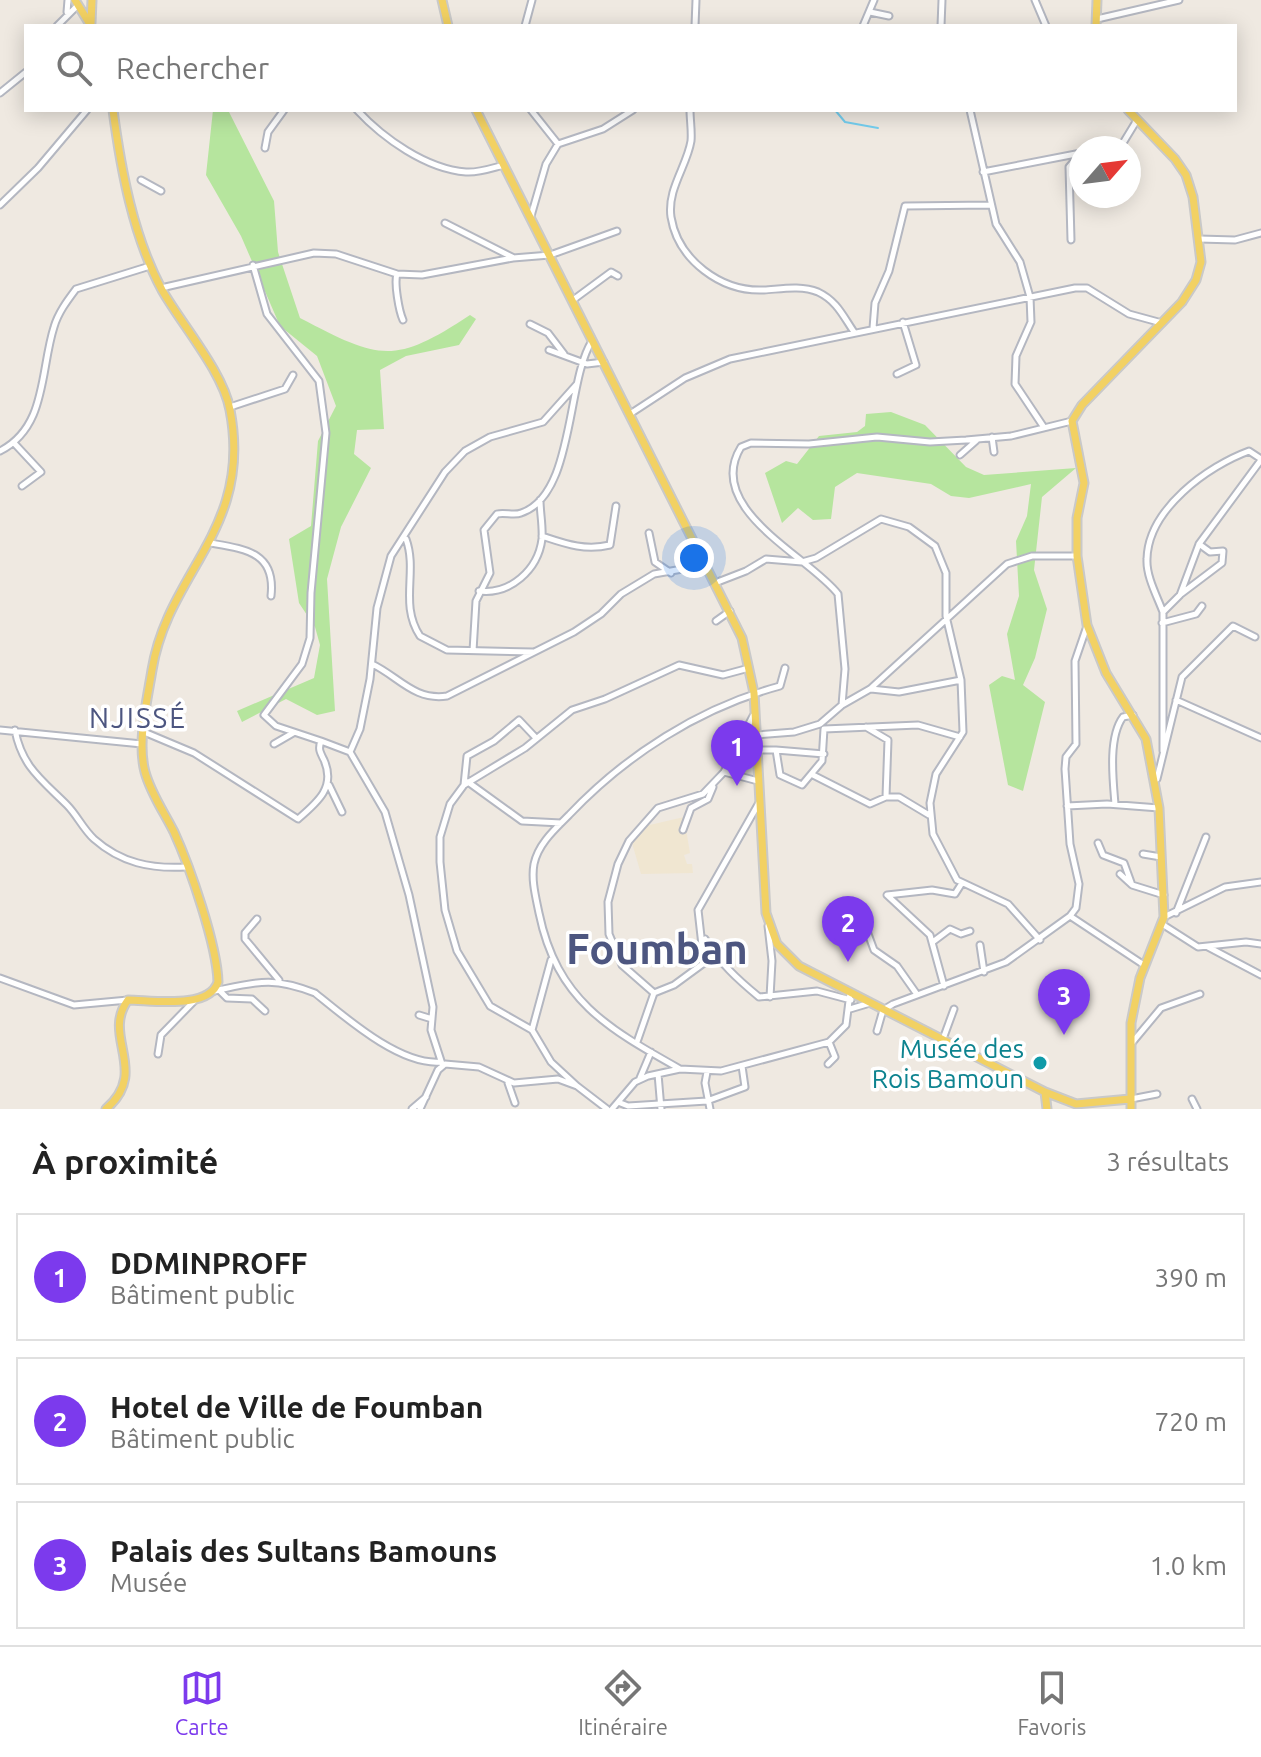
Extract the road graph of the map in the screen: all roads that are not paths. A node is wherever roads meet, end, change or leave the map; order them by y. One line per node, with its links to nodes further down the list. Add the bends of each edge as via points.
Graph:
1 (68, 0): 13 (street)
2 (92, 0): 18 (main road)
3 (442, 0): 19 (main road)
4 (532, 0): 20 (street)
5 (696, 0): 21 (street)
6 (874, 0): 12 (street)
7 (942, 0): 23 (street)
8 (1035, 0): 24 (street)
9 (1097, 0): 15 (main road)
10 (1179, 0): 15 (street)
11 (79, 2): 13 (street); 17 (main road)
12 (870, 12): 14 (street); 22 (street)
13 (67, 13): 16 (street)
14 (889, 16)
15 (1096, 22)
16 (59, 24)
17 (90, 24)
18 (91, 24)
19 (448, 24)
20 (526, 24)
21 (695, 24)
22 (864, 24)
23 (941, 24)
24 (1045, 24)
25 (24, 74): 26 (street)
26 (0, 93)
27 (85, 112): 46 (street)
28 (113, 112): 58 (main road, via 131,205)
29 (283, 112): 40 (street, via 268,132)
30 (359, 112): 42 (street, via 393,141 445,167 477,172)
31 (477, 112): 42 (main road)
32 (533, 112): 39 (street)
33 (630, 112): 39 (street, via 603,129)
34 (690, 112): 69 (street, via 691,141 671,207 675,231 690,258 725,283 818,293 838,306)
35 (970, 112): 43 (street)
36 (1130, 112): 37 (main road)
37 (1137, 120): 38 (street); 53 (main road, via 1186,175)
38 (1127, 136)
39 (558, 144): 49 (street, via 546,164)
40 (265, 148)
41 (1069, 155): 43 (street)
42 (504, 165): 49 (main road)
43 (983, 172): 47 (street)
44 (141, 180): 45 (street)
45 (161, 191)
46 (0, 205)
47 (990, 205): 62 (street, via 1000,234 1020,262); 68 (street, via 905,206 875,303)
48 (1070, 208): 54 (street)
49 (531, 216): 55 (main road)
50 (445, 223): 56 (street)
51 (617, 231): 55 (street)
52 (1261, 233): 53 (street, via 1235,240)
53 (1199, 239): 66 (main road, via 1196,280)
54 (1071, 240)
55 (550, 255): 56 (street); 63 (main road)
56 (513, 258): 59 (street, via 428,275)
57 (253, 265): 59 (street, via 323,253); 61 (street); 130 (street, via 267,314 312,369 324,403 310,638 302,664 264,715)
58 (150, 266): 61 (main road); 84 (street, via 76,289 55,323 38,407)
59 (397, 274): 64 (street, via 394,289)
60 (618, 276): 63 (street, via 611,272)
61 (161, 288): 78 (main road)
62 (1030, 297): 65 (street); 66 (street, via 1087,288 1129,314); 81 (street, via 1031,322 1016,356 1014,378)
63 (573, 300): 70 (main road)
64 (403, 320)
65 (903, 322): 68 (street); 75 (street, via 916,365)
66 (1163, 323): 80 (main road)
67 (530, 324): 72 (street, via 548,333)
68 (873, 328): 69 (street)
69 (854, 332): 79 (street, via 730,359 685,378)
70 (593, 340): 73 (street); 74 (main road)
71 (549, 350): 72 (street)
72 (564, 355): 73 (street)
73 (581, 362): 74 (street); 77 (street)
74 (604, 362): 79 (main road)
75 (897, 374)
76 (293, 375): 78 (street, via 285,389)
77 (577, 384): 90 (street, via 563,449); 94 (street, via 543,422 490,437 465,451 438,481)
78 (230, 407): 95 (main road, via 230,490)
79 (630, 414): 99 (main road)
80 (1072, 421): 81 (street); 97 (main road, via 1084,483)
81 (1043, 426): 82 (street)
82 (992, 437): 83 (street); 86 (street)
83 (982, 438): 87 (street); 98 (street, via 930,442 877,437 741,447 734,466 744,508)
84 (14, 443): 85 (street); 89 (street, via 41,472)
85 (0, 451)
86 (994, 452)
87 (960, 455)
88 (1261, 460): 96 (street); 107 (street, via 1249,451 1226,461 1185,491 1161,520 1146,561)
89 (22, 486)
90 (540, 500): 93 (street); 102 (street, via 522,513 502,512 488,523 483,537 490,573)
91 (616, 506): 93 (street, via 610,545 595,550)
92 (649, 533): 100 (street, via 655,562)
93 (542, 536): 102 (street, via 536,558 522,578 500,590)
94 (405, 538): 113 (street, via 411,562 408,603 415,628 433,646); 115 (street, via 386,572)
95 (210, 543): 104 (street, via 260,557 272,579); 129 (main road, via 157,644)
96 (1199, 544): 103 (street); 103 (street, via 1210,552 1223,551 1222,563)
97 (1077, 556): 108 (street, via 1018,559 997,570); 111 (main road)
98 (802, 562): 101 (street, via 766,559); 108 (street, via 874,520 899,522 940,551); 122 (street, via 833,587 841,602)
99 (705, 565): 100 (street); 101 (main road)
100 (672, 574): 114 (street, via 654,574 601,614)
101 (715, 583): 106 (main road)
102 (479, 591): 113 (street)
103 (1180, 595): 107 (street)
104 (271, 596)
105 (1202, 606): 110 (street, via 1190,617)
106 (730, 610): 109 (street); 116 (main road)
107 (1163, 612): 110 (street)
108 (946, 616): 118 (street); 119 (street)
109 (716, 621)
110 (1162, 623): 140 (street)
111 (1087, 625): 124 (main road, via 1106,673); 153 (street, via 1075,661 1076,738 1065,761)
112 (1255, 637): 121 (street, via 1233,626 1184,674)
113 (473, 651): 114 (street)
114 (535, 652): 115 (street, via 438,697 413,692)
115 (372, 664): 141 (street, via 358,740)
116 (750, 667): 120 (main road); 134 (street, via 723,675 684,665 668,668 568,712)
117 (785, 668): 120 (street, via 780,686)
118 (961, 680): 119 (street, via 899,692); 132 (street)
119 (870, 689): 122 (street)
120 (754, 693): 123 (main road); 157 (street, via 654,742 597,785)
121 (1176, 700): 133 (street); 140 (street)
122 (842, 705): 126 (street)
123 (755, 711): 131 (main road); 143 (street)
124 (1134, 715): 145 (main road); 152 (street, via 1119,724)
125 (865, 725): 126 (street); 132 (street, via 923,726); 150 (street, via 888,740)
126 (822, 727): 131 (street); 142 (street)
127 (0, 730): 128 (street)
128 (15, 730): 136 (street); 163 (street, via 32,774 93,838 139,866)
129 (144, 732): 136 (main road); 147 (street, via 194,753 298,819)
130 (293, 733): 135 (street); 137 (street)
131 (757, 735): 138 (main road)
132 (960, 737): 156 (street, via 936,774)
133 (1261, 737)
134 (536, 738): 148 (street); 148 (street, via 519,720 467,756)
135 (321, 741): 141 (street); 147 (street)
136 (143, 744): 163 (main road, via 146,775)
137 (274, 744)
138 (759, 750): 139 (street); 146 (main road)
139 (776, 750): 142 (street); 144 (street, via 776,769 785,779 802,785)
140 (1163, 751): 145 (street)
141 (350, 752): 203 (street, via 385,812 409,895)
142 (824, 754): 144 (street)
143 (724, 772): 146 (street); 149 (street)
144 (813, 775): 150 (street, via 872,805)
145 (1157, 779): 154 (main road)
146 (759, 782): 151 (main road)
147 (328, 784): 155 (street)
148 (466, 784): 157 (street, via 522,821); 204 (street, via 450,804 440,837 450,931 490,1006)
149 (713, 786): 158 (street, via 708,799 691,808); 190 (street, via 649,816 623,851 612,885 607,916 616,955)
150 (886, 797): 156 (street, via 906,799)
151 (760, 801): 173 (main road); 176 (street, via 698,910)
152 (1115, 804): 153 (street); 154 (street)
153 (1067, 806): 170 (street, via 1079,884)
154 (1159, 808): 162 (main road)
155 (342, 812)
156 (930, 816): 166 (street, via 949,867)
157 (561, 823): 182 (street, via 539,850 534,866 536,898)
158 (683, 830)
159 (1206, 837): 169 (street)
160 (1098, 843): 167 (street, via 1103,855 1124,863)
161 (1143, 854): 162 (street)
162 (1162, 857): 168 (main road)
163 (186, 867): 189 (main road, via 216,967)
164 (1120, 874): 167 (street)
165 (1261, 882): 169 (street, via 1225,887)
166 (962, 883): 177 (street, via 1008,904); 178 (street, via 956,894 923,890 887,895)
167 (1132, 885): 168 (street)
168 (1165, 895): 172 (main road)
169 (1176, 914): 172 (street)
170 (1070, 916): 177 (street); 183 (street)
171 (257, 919): 187 (street, via 245,939)
172 (1163, 921): 181 (street, via 1198,947); 183 (main road)
173 (768, 926): 193 (main road, via 792,960); 194 (street)
174 (867, 931): 191 (street, via 874,950 897,966)
175 (970, 931): 178 (street, via 950,929)
176 (703, 936): 190 (street, via 700,968); 194 (street, via 725,970 759,997)
177 (1040, 940): 184 (street)
178 (934, 941): 188 (street)
179 (1261, 944): 181 (street)
180 (980, 945): 184 (street)
181 (1207, 947): 185 (street)
182 (552, 959): 204 (street); 207 (street, via 580,1001)
183 (1144, 965): 209 (main road)
184 (984, 972): 188 (street)
185 (1261, 975)
186 (0, 978): 196 (street, via 74,1005)
187 (279, 981): 189 (street, via 245,982); 212 (street, via 315,993 388,1046)
188 (944, 986): 191 (street)
189 (216, 991): 195 (main road); 201 (street, via 227,998 252,999)
190 (654, 993): 207 (street)
191 (916, 993): 200 (street)
192 (1200, 994): 209 (street, via 1161,1008)
193 (850, 996): 194 (street, via 817,991); 197 (main road); 198 (street)
194 (770, 997)
195 (196, 999): 196 (main road); 211 (street, via 161,1035)
196 (128, 1000): 231 (main road, via 119,1017 127,1080)
197 (870, 1003): 198 (street); 200 (main road)
198 (850, 1009): 208 (street, via 846,1025)
199 (954, 1009): 206 (street)
200 (883, 1010): 205 (street); 206 (main road)
201 (265, 1011)
202 (419, 1015): 203 (street)
203 (433, 1020): 212 (street)
204 (532, 1030): 220 (street, via 551,1062)
205 (877, 1031)
206 (943, 1039): 221 (main road)
207 (637, 1042): 210 (street)
208 (829, 1042): 213 (street, via 835,1057); 214 (street)
209 (1128, 1048): 224 (main road)
210 (651, 1052): 215 (street); 218 (street)
211 (158, 1054)
212 (441, 1063): 219 (street, via 479,1067); 223 (street)
213 (828, 1064)
214 (742, 1066): 216 (street); 226 (street, via 745,1087)
215 (680, 1069): 216 (street); 217 (street)
216 (707, 1072): 226 (street)
217 (658, 1074): 218 (street); 230 (street)
218 (640, 1079): 227 (street)
219 (507, 1082): 220 (street, via 552,1077); 228 (street)
220 (577, 1086): 234 (street)
221 (1045, 1092): 229 (main road); 236 (main road)
222 (1157, 1094): 224 (street)
223 (428, 1095): 232 (street); 233 (street)
224 (1130, 1099): 229 (main road); 237 (main road)
225 (1192, 1099): 238 (street)
226 (707, 1101): 230 (street); 235 (street)
227 (618, 1102): 230 (street); 234 (street)
228 (515, 1103)
229 (1076, 1106)
230 (661, 1107)
231 (106, 1109)
232 (412, 1109)
233 (420, 1109)
234 (610, 1109)
235 (710, 1109)
236 (1047, 1109)
237 (1131, 1109)
238 (1197, 1109)

